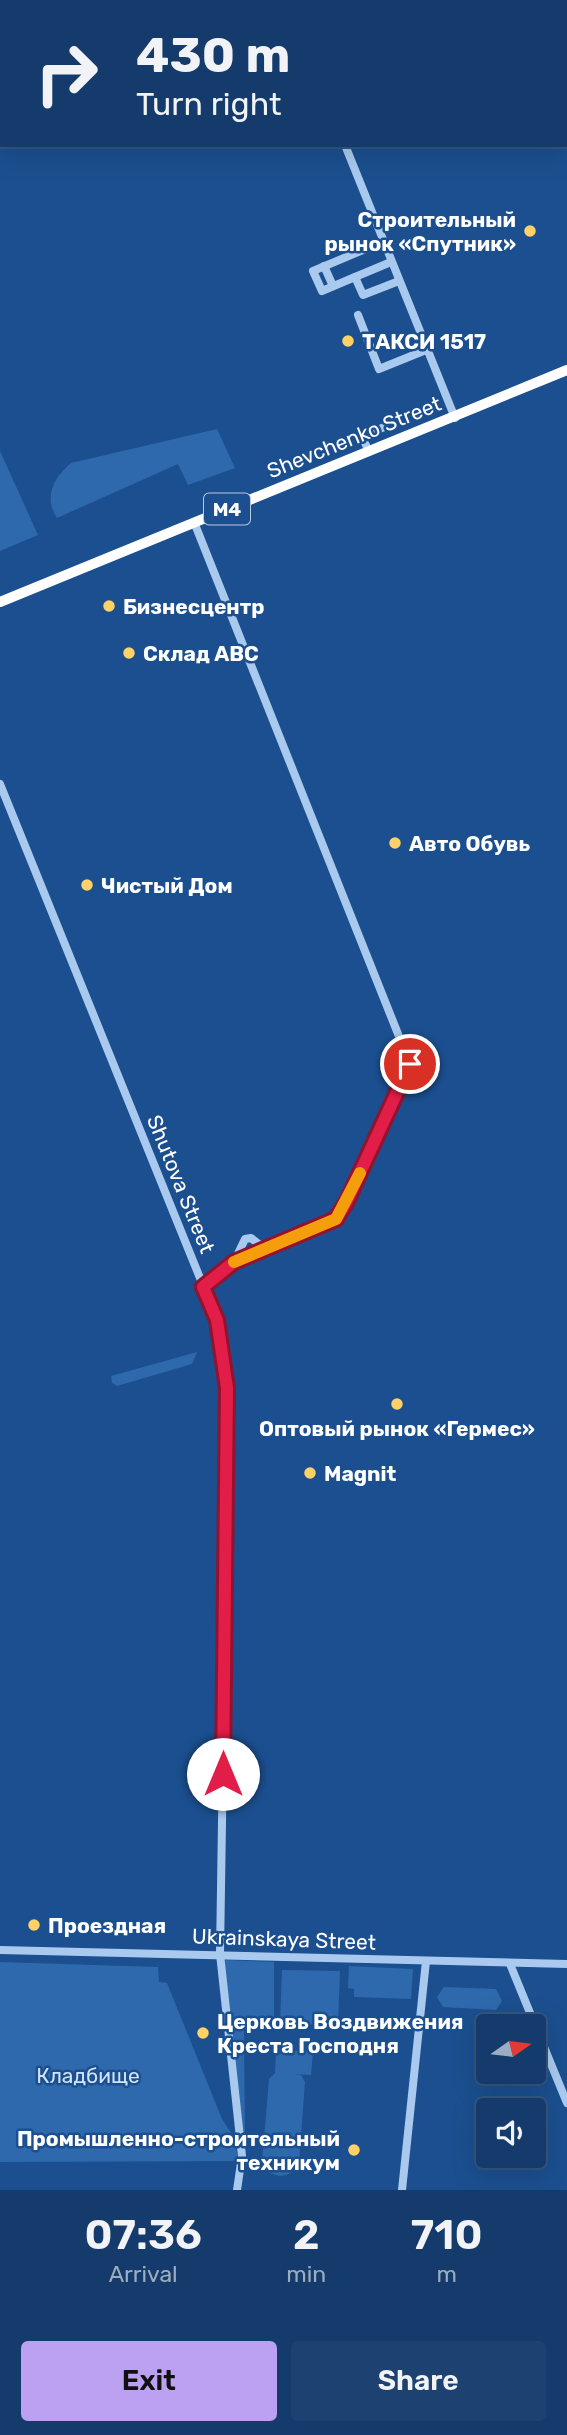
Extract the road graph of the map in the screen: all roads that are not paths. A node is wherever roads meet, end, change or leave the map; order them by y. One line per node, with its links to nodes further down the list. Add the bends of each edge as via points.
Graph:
1 (346, 147): 2 (street)
2 (382, 242): 3 (street); 4 (street, via 313,271 321,291)
3 (391, 262): 4 (street); 5 (street)
4 (355, 277): 5 (street, via 363,295)
5 (398, 281): 7 (street)
6 (358, 315): 7 (street, via 379,369)
7 (426, 350): 9 (street)
8 (567, 370): 9 (highway, Shevchenko Street / M4)
9 (455, 418): 11 (highway, Shevchenko Street / M4)
10 (397, 422): 11 (street, via 362,436)
11 (369, 452): 12 (highway, Shevchenko Street / M4)
12 (194, 522): 13 (highway, Shevchenko Street / M4); 15 (street, via 410,1064 336,1219)
13 (0, 602)
14 (0, 784): 17 (street, Shutova Street)
15 (265, 1249): 16 (street); 16 (street, via 251,1238 245,1240)
16 (234, 1262): 17 (street)
17 (203, 1287): 19 (street, Shutova Street, via 217,1320 227,1388)
18 (0, 1950): 19 (street, Ukrainskaya Street)
19 (220, 1954): 20 (street, Ukrainskaya Street); 24 (street, Shutova Street, via 242,2156)
20 (426, 1961): 21 (street, Ukrainskaya Street); 25 (street)
21 (510, 1964): 22 (street, Ukrainskaya Street); 23 (street)
22 (567, 1964)
23 (567, 2103)
24 (237, 2190)
25 (402, 2190)

